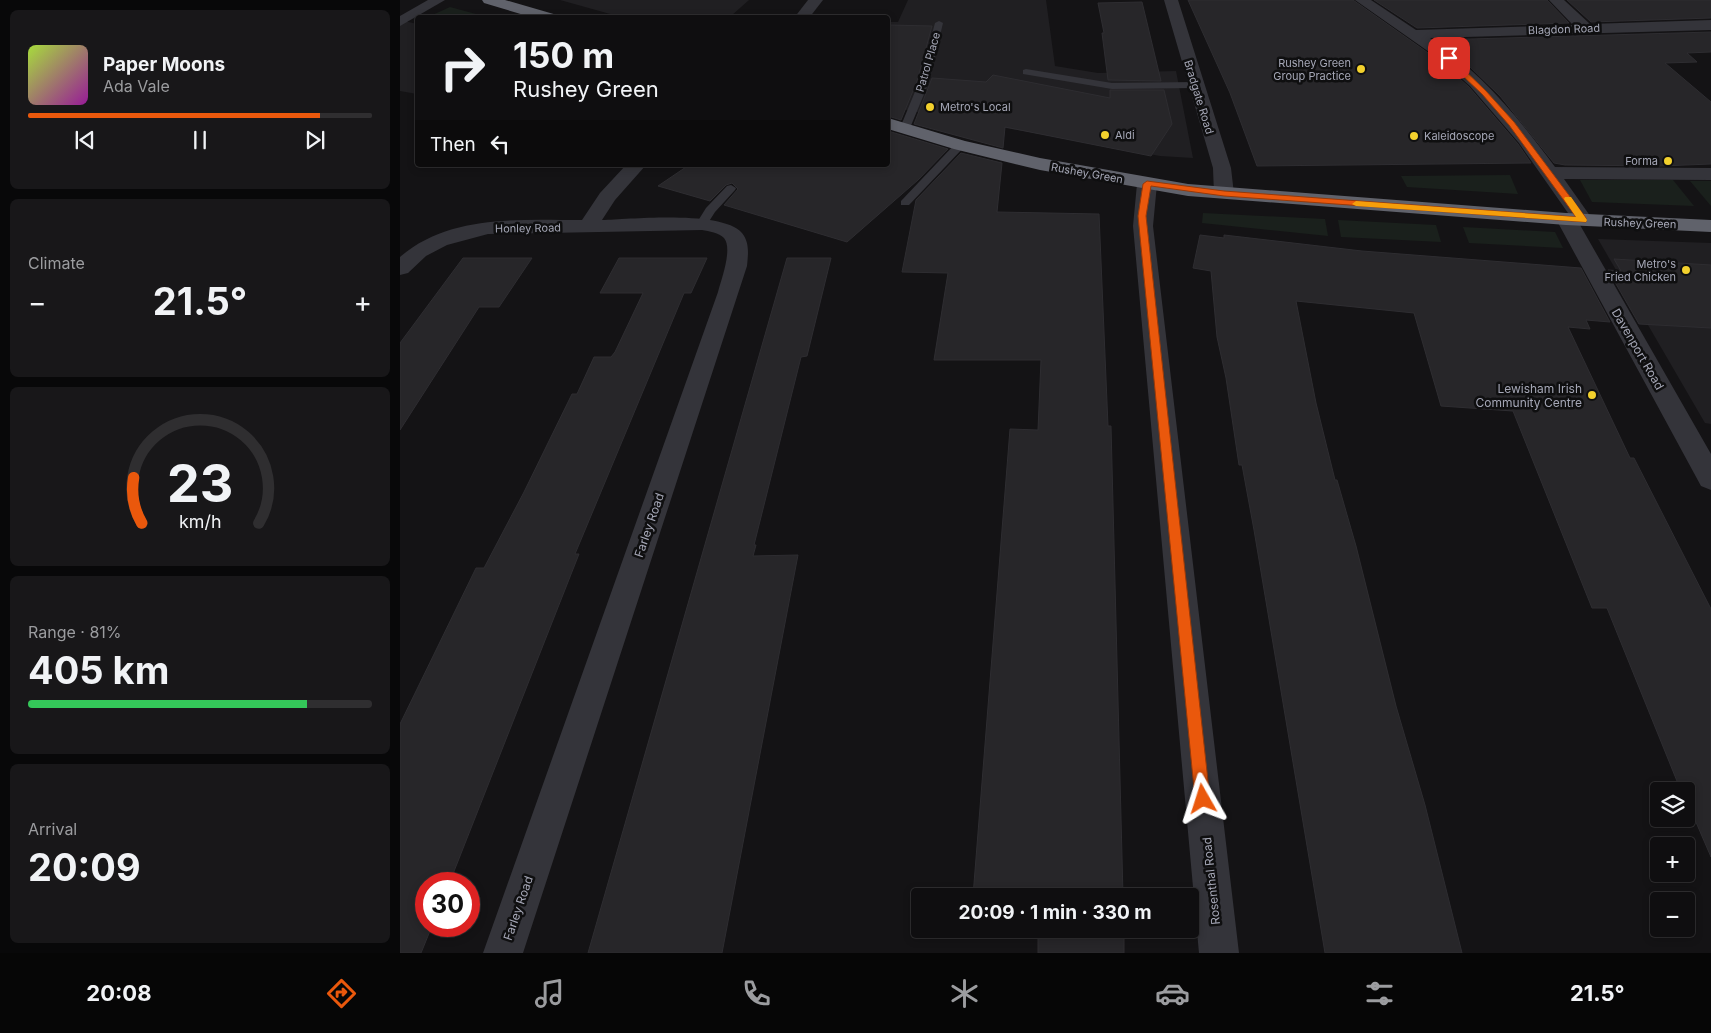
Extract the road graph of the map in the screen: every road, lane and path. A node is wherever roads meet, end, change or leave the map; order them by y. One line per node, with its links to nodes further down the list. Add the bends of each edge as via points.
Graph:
1 (438, 0): 9 (street)
2 (489, 0): 7 (highway)
3 (816, 0): 8 (street)
4 (1171, 0): 15 (street, Bradgate Road)
5 (1362, 0): 13 (street, Davenport Road)
6 (1556, 0): 12 (street)
7 (542, 15)
8 (804, 15)
9 (406, 20)
10 (939, 23): 16 (lane, Patrol Place, via 924,82)
11 (1711, 26): 12 (street, Blagdon Road)
12 (1586, 28): 13 (street, Blagdon Road)
13 (1417, 34): 19 (street, Davenport Road, via 1484,92)
14 (1026, 72): 15 (lane, via 1112,86)
15 (1195, 85): 23 (street, Bradgate Road, via 1222,168)
16 (896, 125): 17 (highway, Rushey Green)
17 (960, 145): 21 (highway, Rushey Green); 24 (lane)
18 (635, 167): 27 (street, via 606,197)
19 (1549, 173): 20 (street); 25 (street, Davenport Road)
20 (1711, 174)
21 (1147, 184): 23 (highway, Rushey Green); 32 (street, Rosenthal Road, via 1142,216)
22 (731, 188): 26 (lane, via 710,210)
23 (1224, 194): 25 (highway, Rushey Green)
24 (905, 203)
25 (1574, 220): 28 (highway, Rushey Green); 30 (street, Davenport Road)
26 (702, 224): 27 (street, Farley Road); 31 (street, Farley Road, via 721,228 734,238 738,251 733,275)
27 (588, 226): 29 (street, Honley Road, via 502,227 471,231 435,242 407,259)
28 (1711, 226)
29 (400, 268)
30 (1711, 479)
31 (503, 953)
32 (1219, 953)

